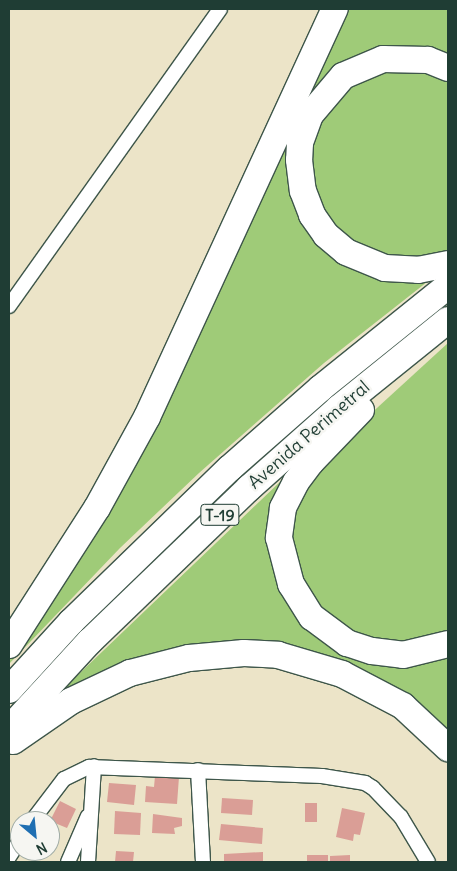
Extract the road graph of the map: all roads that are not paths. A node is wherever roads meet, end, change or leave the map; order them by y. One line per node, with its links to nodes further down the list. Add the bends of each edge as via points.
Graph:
1 (220, 9): 6 (street)
2 (335, 9): 10 (highway, via 147,417 97,508)
3 (448, 68): 4 (highway, via 428,60 398,58 383,59 356,68 330,88 310,115 300,144 299,160 303,191 312,215 326,235 346,252 385,268 418,270)
4 (448, 264)
5 (448, 286): 11 (highway, Avenida Perimetral / T-19, via 328,382 230,468 78,616)
6 (9, 306)
7 (448, 320): 12 (highway, Avenida Perimetral / T-19, via 339,408 249,488 90,641)
8 (448, 326): 9 (highway, via 311,462 289,495 279,524 279,538 285,567 297,598 312,617 337,637 389,654 416,654)
9 (448, 644)
10 (9, 645)
11 (9, 690)
12 (9, 729)
13 (9, 744): 14 (highway, via 71,701 130,673 189,658 244,653 278,655 342,674 404,706)
14 (448, 748)
15 (94, 766): 16 (street); 17 (street); 18 (street, via 78,770 64,779)
16 (198, 770): 21 (street); 22 (street, via 322,776 364,783 392,806)
17 (92, 808): 19 (street); 20 (street)
18 (40, 811)
19 (68, 862)
20 (88, 862)
21 (203, 862)
22 (428, 862)

